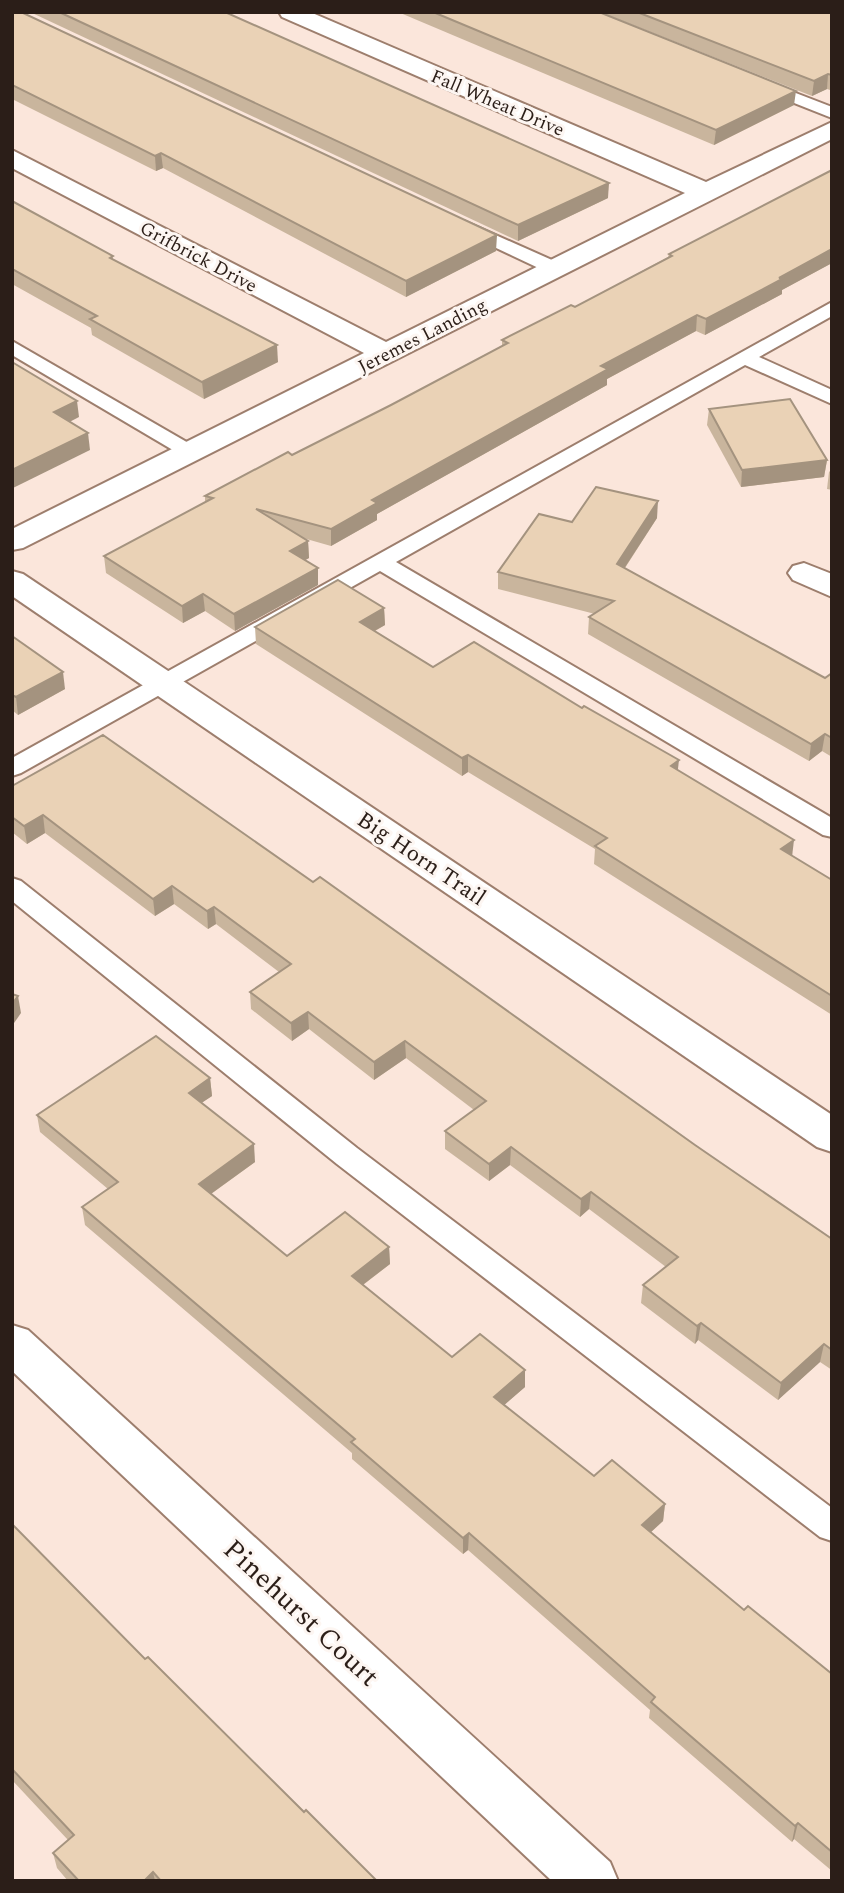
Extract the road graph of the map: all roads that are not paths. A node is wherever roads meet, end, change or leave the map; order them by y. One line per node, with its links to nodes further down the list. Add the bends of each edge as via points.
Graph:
1 (289, 12): 6 (street, Fall Wheat Drive)
2 (743, 78): 3 (lane)
3 (832, 113)
4 (832, 129): 6 (street, Jeremes Landing)
5 (12, 158): 11 (street, Grifbrick Drive)
6 (706, 192): 8 (street, Jeremes Landing)
7 (445, 217): 8 (lane)
8 (554, 268): 11 (street, Jeremes Landing)
9 (832, 308): 12 (lane)
10 (12, 347): 14 (lane)
11 (386, 353): 14 (street, Jeremes Landing)
12 (744, 357): 13 (lane); 16 (lane)
13 (832, 398)
14 (191, 452): 15 (street, Jeremes Landing)
15 (12, 541)
16 (381, 562): 18 (lane); 20 (lane)
17 (12, 581): 18 (street, Big Horn Trail)
18 (162, 682): 19 (lane); 22 (street, Big Horn Trail)
19 (12, 768)
20 (832, 829)
21 (12, 887): 24 (lane, via 348,1156)
22 (832, 1136)
23 (12, 1343): 25 (street, Pinehurst Court)
24 (832, 1527)
25 (591, 1881)

